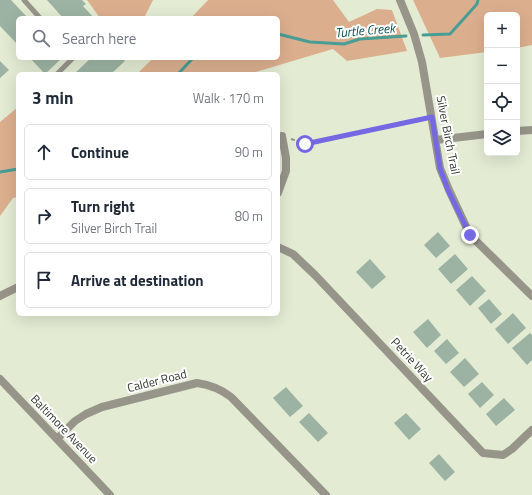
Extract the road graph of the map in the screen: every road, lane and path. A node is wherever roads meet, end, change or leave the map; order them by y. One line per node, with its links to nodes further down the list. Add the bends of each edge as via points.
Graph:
1 (24, 0): 3 (lane)
2 (400, 0): 6 (street, Silver Birch Trail, via 422,62)
3 (38, 16)
4 (70, 60): 5 (lane)
5 (59, 72)
6 (432, 117): 10 (path, via 305,144); 11 (street, Silver Birch Trail)
7 (532, 130): 8 (street)
8 (520, 131)
9 (484, 134): 11 (street)
10 (282, 136): 12 (street, via 286,171)
11 (436, 140): 16 (street, Silver Birch Trail, via 440,168 470,235)
12 (280, 188)
13 (280, 248): 18 (street, Petrie Way, via 293,254 315,276 483,453 503,455)
14 (16, 288): 15 (street)
15 (0, 296)
16 (532, 296)
17 (0, 379): 19 (street, Baltimore Avenue)
18 (532, 430)
19 (57, 439): 20 (street, Baltimore Avenue); 21 (street, Calder Road, via 75,421 102,407 198,383 211,385 231,397)
20 (110, 495)
21 (326, 495)

